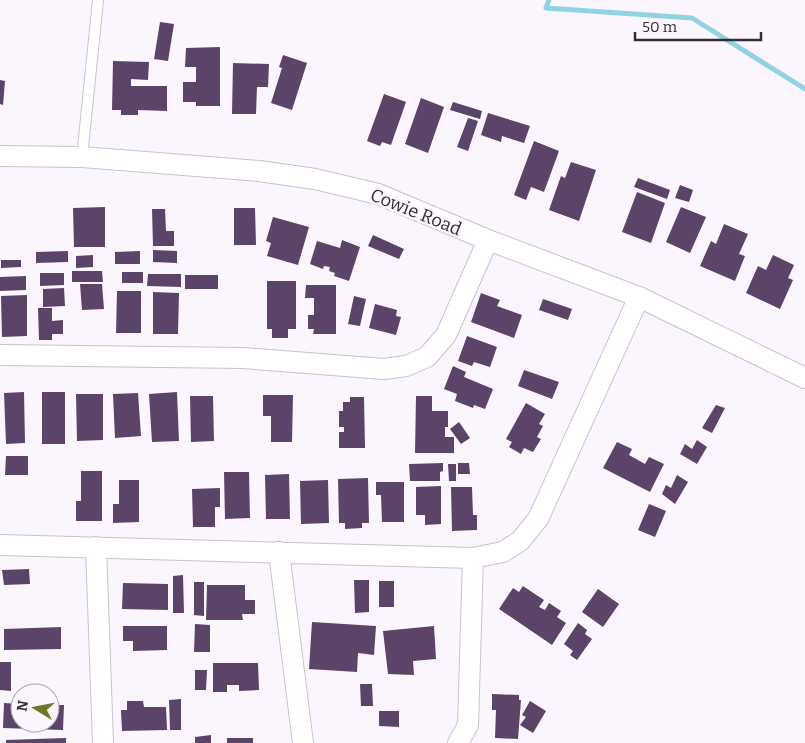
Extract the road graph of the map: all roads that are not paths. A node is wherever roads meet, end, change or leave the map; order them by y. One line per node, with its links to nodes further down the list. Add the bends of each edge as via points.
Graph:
1 (98, 0): 3 (lane)
2 (0, 156): 3 (street, Cowie Road)
3 (82, 157): 4 (street, Cowie Road, via 259,171 315,179 378,194)
4 (488, 240): 5 (street, Cowie Road); 6 (street, via 446,335 427,357 406,366 384,369 243,358)
5 (639, 297): 7 (street, Cowie Road); 11 (street, via 538,519 520,541 503,552)
6 (0, 355)
7 (805, 378)
8 (0, 545): 9 (street)
9 (96, 547): 10 (street); 12 (street)
10 (280, 552): 11 (street); 13 (street)
11 (473, 558): 14 (street, via 468,725)
12 (103, 743)
13 (303, 743)
14 (458, 743)

